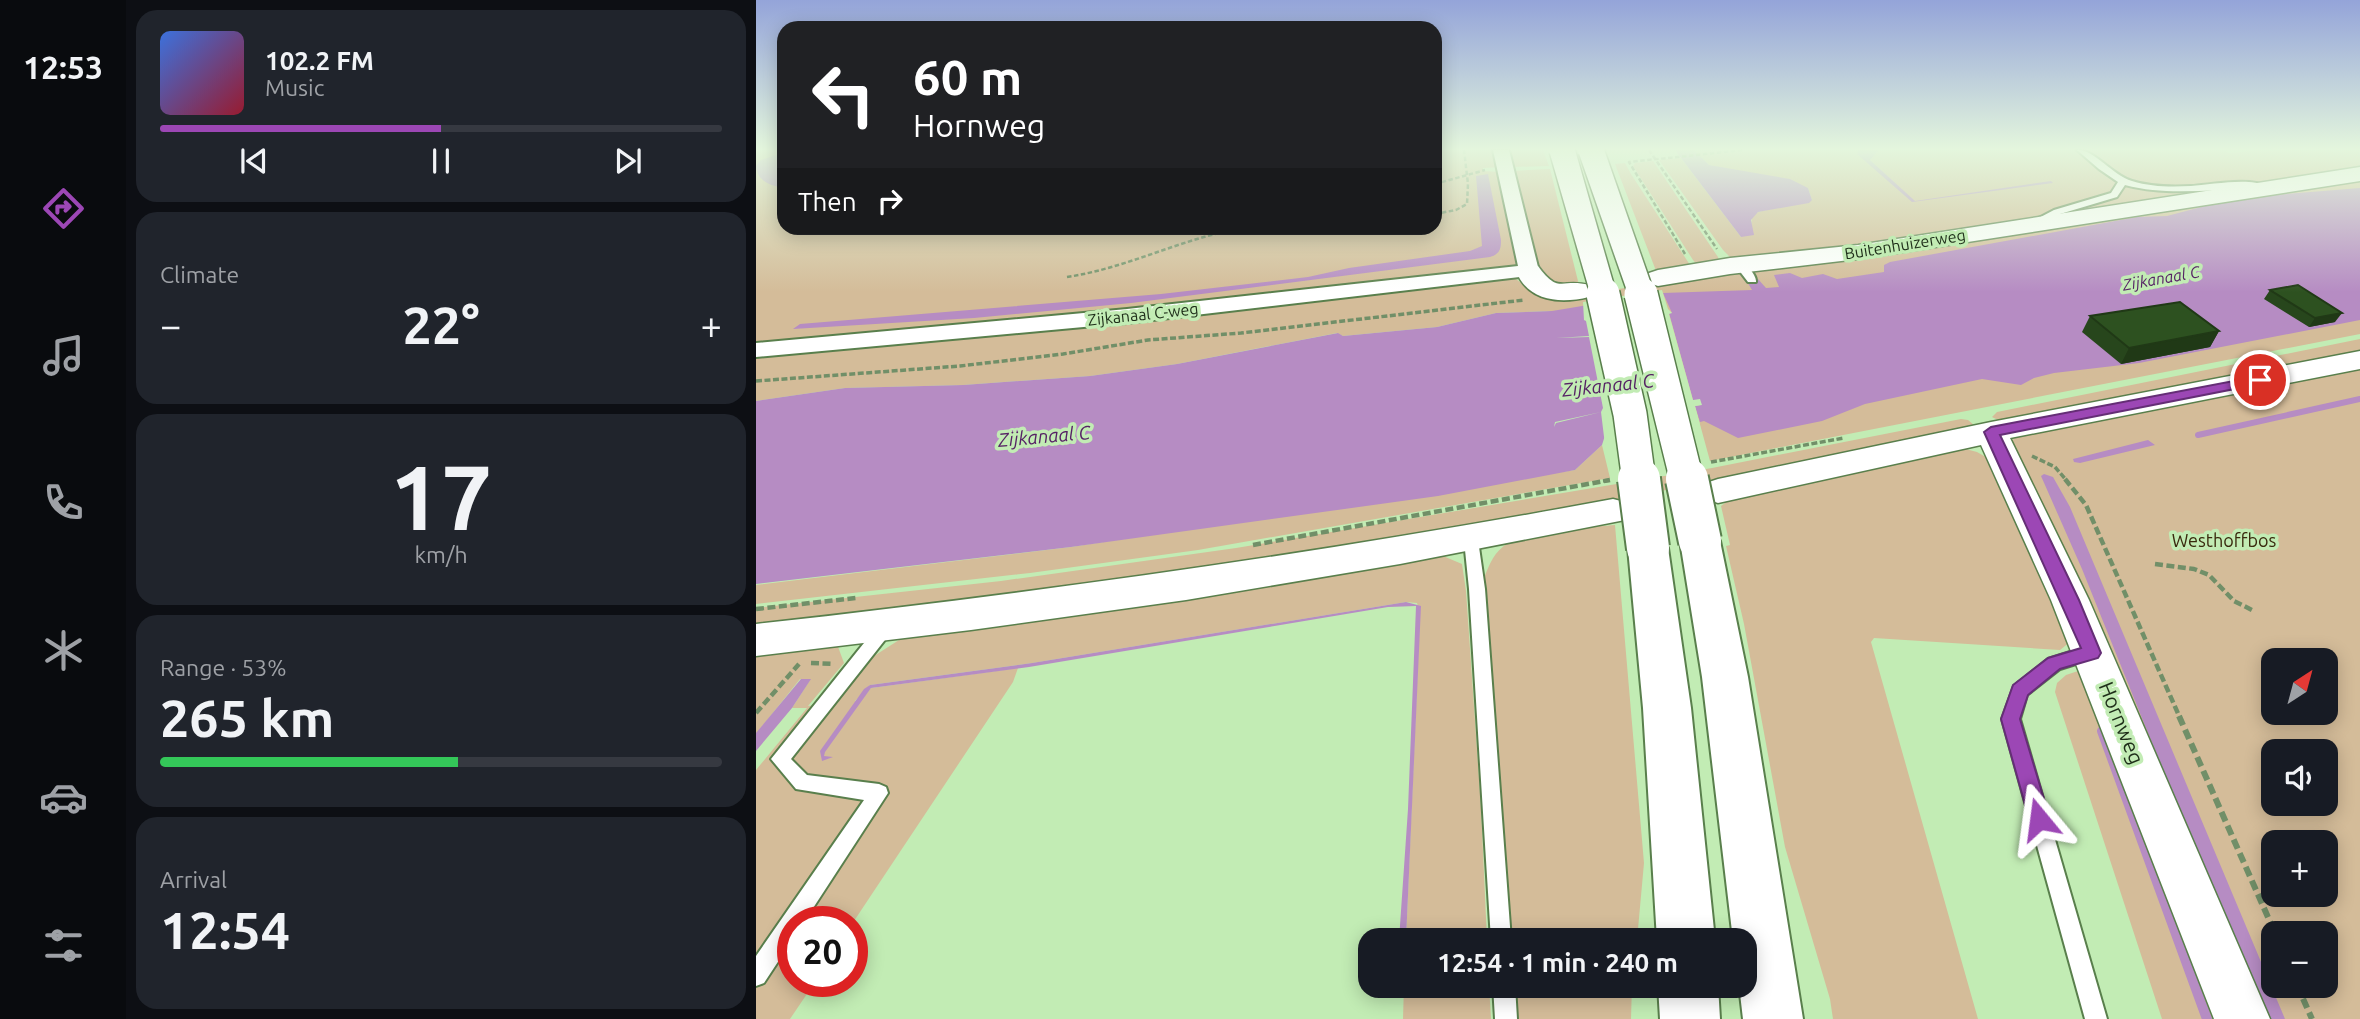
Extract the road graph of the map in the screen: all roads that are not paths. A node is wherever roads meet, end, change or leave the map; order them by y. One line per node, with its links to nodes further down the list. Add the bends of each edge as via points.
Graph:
1 (1512, 198): 7 (street)
2 (1576, 198): 20 (highway, bridge, via 1609,314 1630,414 1667,708)
3 (1609, 198): 26 (highway, bridge, via 1627,247 1673,415 1700,541 1725,677)
4 (2105, 198): 6 (lane)
5 (2203, 198): 6 (street, Buitenhuizerweg)
6 (2035, 223): 8 (street, Buitenhuizerweg, via 1741,270)
7 (1529, 271): 9 (street, via 1538,286); 10 (street, Zijkanaal C-weg, via 1127,316)
8 (1658, 278)
9 (1569, 292)
10 (756, 349)
11 (2360, 359): 12 (street)
12 (1994, 440): 13 (street); 18 (street, Hornweg)
13 (1718, 491)
14 (1614, 495): 15 (street)
15 (1471, 540): 16 (street, via 1106,597); 19 (lane)
16 (875, 612): 17 (street); 21 (lane, via 856,665 780,760 802,783 878,793)
17 (756, 640)
18 (2092, 653): 27 (lane, via 2054,663 2020,691 2011,719); 28 (street, Hornweg)
19 (1500, 928)
20 (1685, 928)
21 (756, 975)
22 (1505, 998): 24 (lane)
23 (1689, 998): 25 (highway)
24 (1506, 1019)
25 (1690, 1019)
26 (1773, 1019)
27 (2096, 1019)
28 (2242, 1019)

